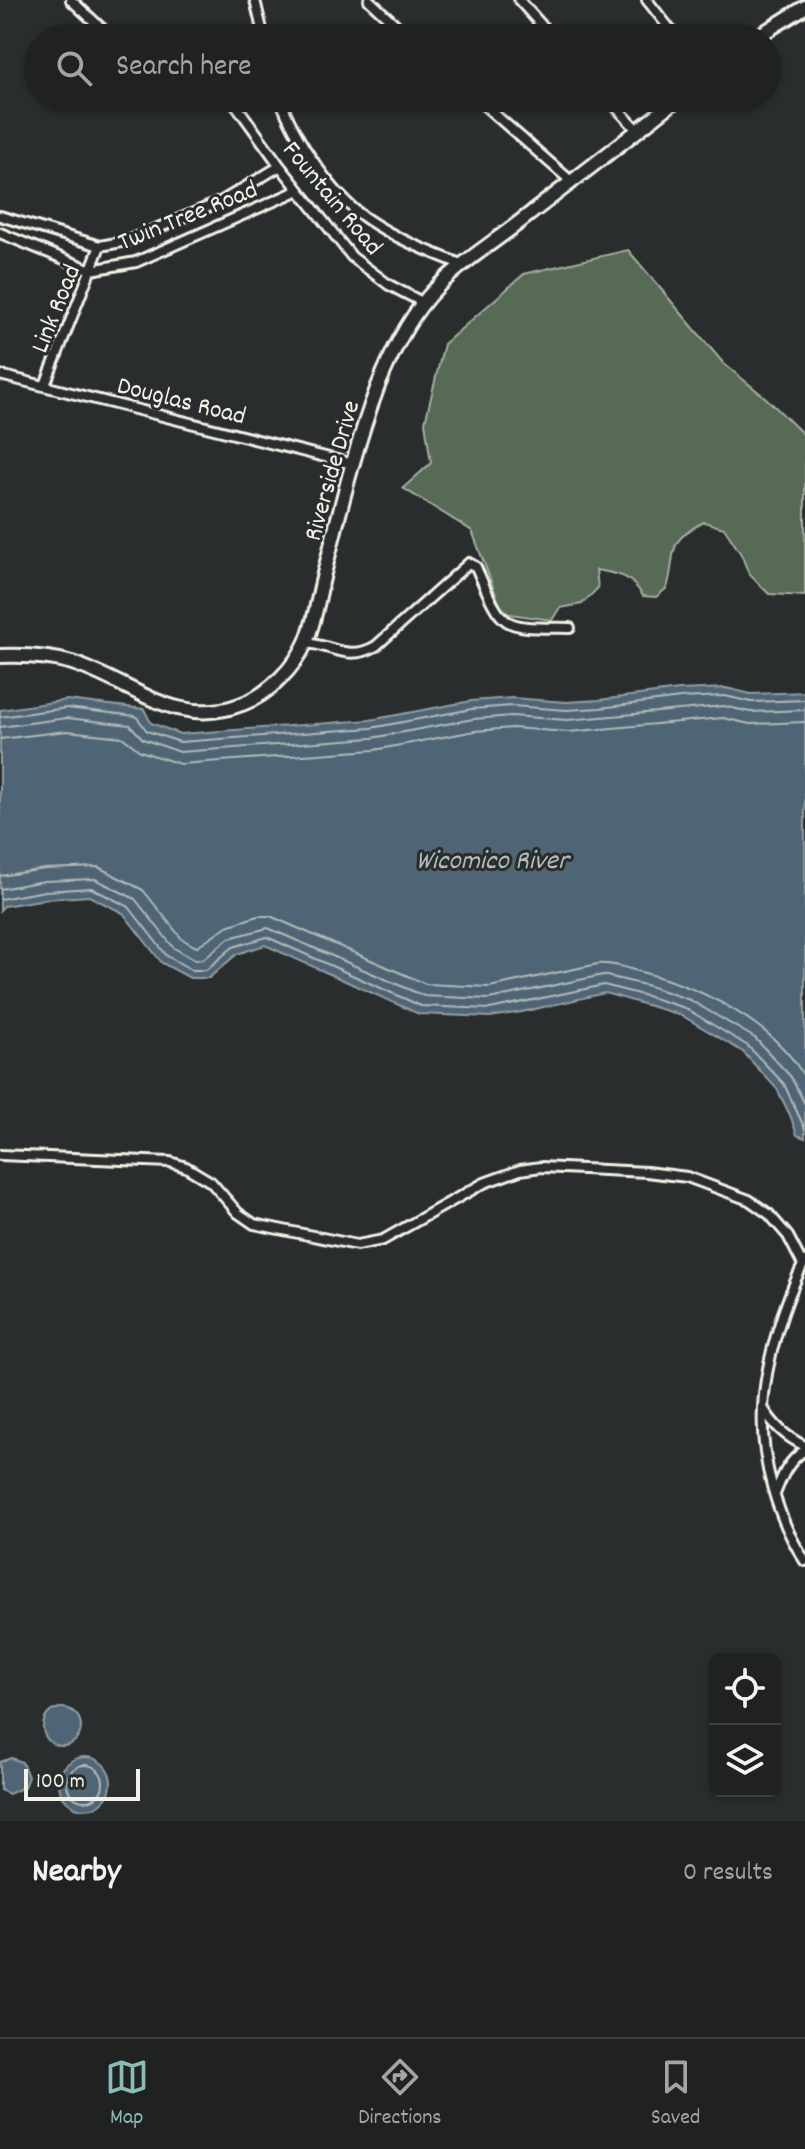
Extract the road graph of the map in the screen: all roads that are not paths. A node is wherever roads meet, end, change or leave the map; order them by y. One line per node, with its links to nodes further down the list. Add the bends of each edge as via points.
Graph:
1 (71, 0): 7 (street)
2 (255, 0): 8 (street)
3 (369, 0): 9 (street)
4 (519, 0): 10 (street)
5 (647, 0): 11 (street)
6 (803, 8): 12 (street)
7 (97, 24)
8 (261, 24)
9 (395, 24)
10 (540, 24)
11 (666, 24)
12 (777, 24)
13 (241, 112): 19 (street, Fountain Road)
14 (287, 112): 25 (street, via 304,148 353,209 403,239)
15 (492, 112): 20 (street)
16 (621, 112): 18 (street)
17 (662, 112): 18 (street, Riverside Drive)
18 (638, 131): 20 (street, Riverside Drive)
19 (280, 166): 21 (street, Fountain Road); 24 (street, via 222,201 142,235)
20 (572, 182): 25 (street, Riverside Drive)
21 (299, 190): 26 (street, Twin Tree Road, via 136,262); 27 (street, Fountain Road, via 352,257)
22 (0, 216): 24 (street)
23 (0, 233): 26 (street, Twin Tree Road)
24 (100, 246): 26 (street, Link Road)
25 (463, 265): 27 (street, Riverside Drive)
26 (91, 270): 29 (street, Link Road)
27 (424, 303): 30 (street, Riverside Drive, via 390,358)
28 (0, 375): 29 (street, Douglas Road)
29 (45, 385): 30 (street, Douglas Road)
30 (353, 464): 32 (street, Riverside Drive)
31 (570, 628): 32 (street, via 508,624 496,613 472,563 365,652 354,655)
32 (305, 643): 33 (street, Riverside Drive, via 279,680 261,695 207,713 145,697 73,663)
33 (0, 656)
34 (0, 1155): 35 (street, via 170,1162 211,1182 254,1224 357,1245 383,1240 484,1183 520,1170 687,1177 749,1200 769,1214)
35 (804, 1263): 36 (street, via 787,1303)
36 (763, 1407): 37 (street, via 789,1439); 38 (street)
37 (805, 1448): 38 (street, via 784,1472)
38 (775, 1495): 39 (street)
39 (805, 1561)

